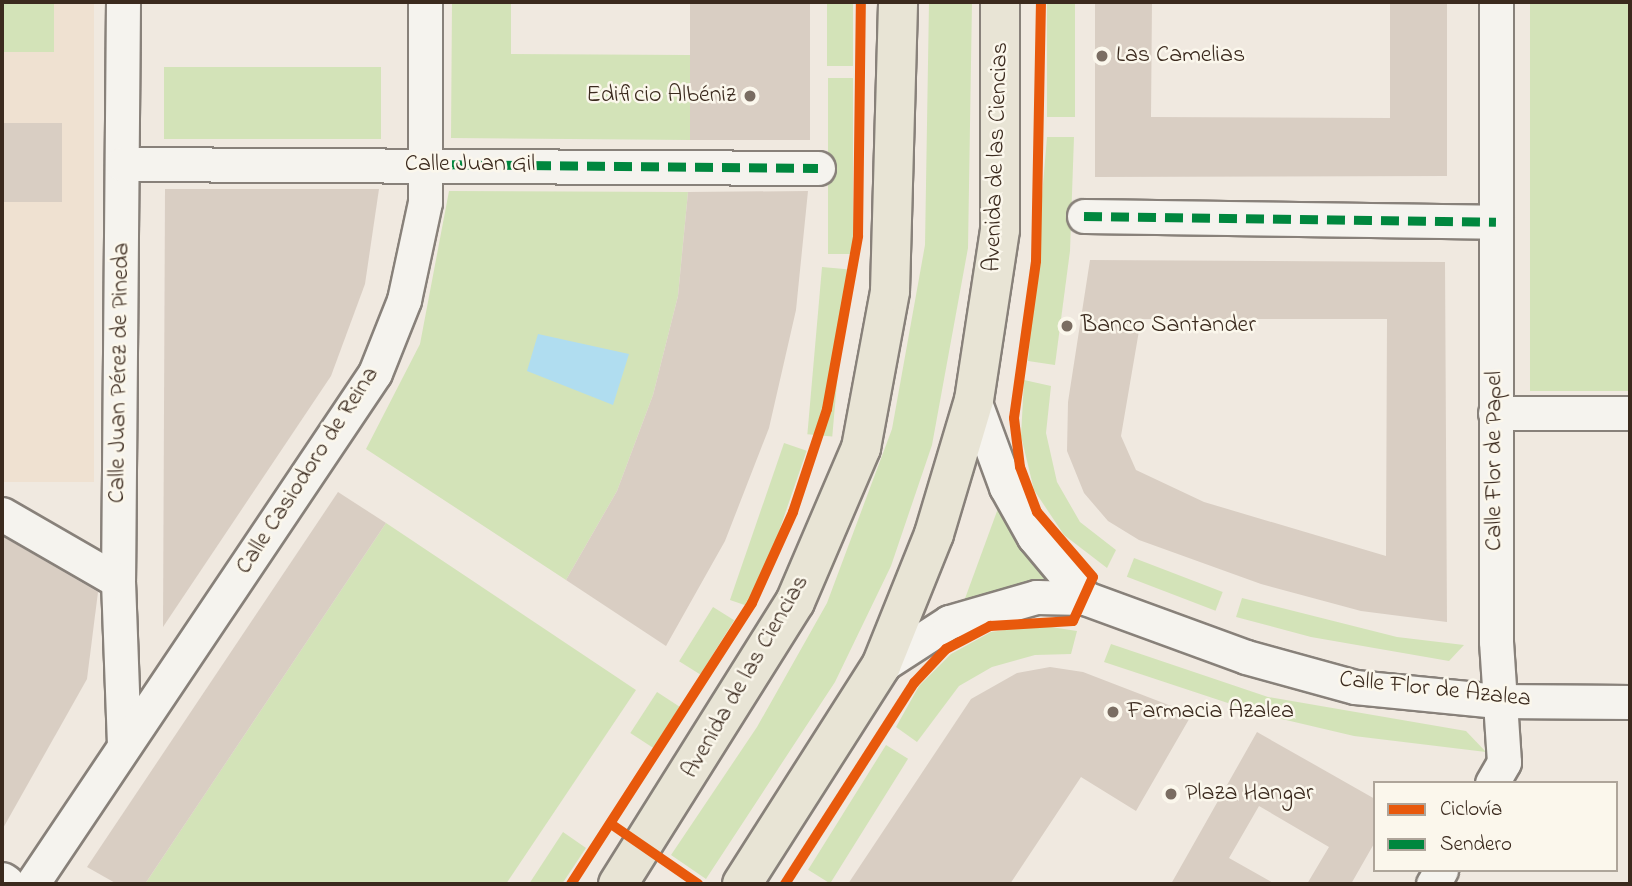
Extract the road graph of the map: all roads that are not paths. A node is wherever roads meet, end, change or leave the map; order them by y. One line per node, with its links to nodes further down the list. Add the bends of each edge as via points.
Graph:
1 (123, 2): 6 (street, Calle Juan Pérez de Pineda)
2 (425, 2): 7 (street, Calle Casiodoro de Reina)
3 (898, 2): 23 (main road, Avenida de las Ciencias, via 890,291 861,447 795,602)
4 (1000, 2): 11 (main road, Avenida de las Ciencias, via 1000,230)
5 (1496, 2): 10 (street, Calle Flor de Papel)
6 (122, 164): 7 (street, Calle Juan Gil); 15 (street, Calle Juan Pérez de Pineda)
7 (425, 164): 8 (street, Calle Juan Gil); 20 (street, Calle Casiodoro de Reina, via 425,202 404,300 375,373)
8 (818, 167)
9 (1084, 216): 10 (street)
10 (1496, 222): 12 (street, Calle Flor de Papel)
11 (974, 400): 16 (street, via 1006,487 1034,537); 17 (main road, Avenida de las Ciencias, via 934,534)
12 (1495, 413): 13 (street); 18 (street, Calle Flor de Papel)
13 (1630, 414)
14 (2, 514): 15 (street)
15 (118, 581): 20 (street, Calle Juan Pérez de Pineda)
16 (1085, 598): 17 (street, via 1036,597 949,622); 18 (street, Calle Flor de Azalea, via 1246,657 1355,687)
17 (881, 666): 24 (main road, Avenida de las Ciencias)
18 (1497, 701): 19 (street, Calle Flor de Azalea); 21 (street, Calle Flor de Papel, via 1504,762)
19 (1630, 702)
20 (124, 744): 22 (street, Calle Casiodoro de Reina)
21 (1493, 781)
22 (32, 884)
23 (618, 884)
24 (742, 884)

